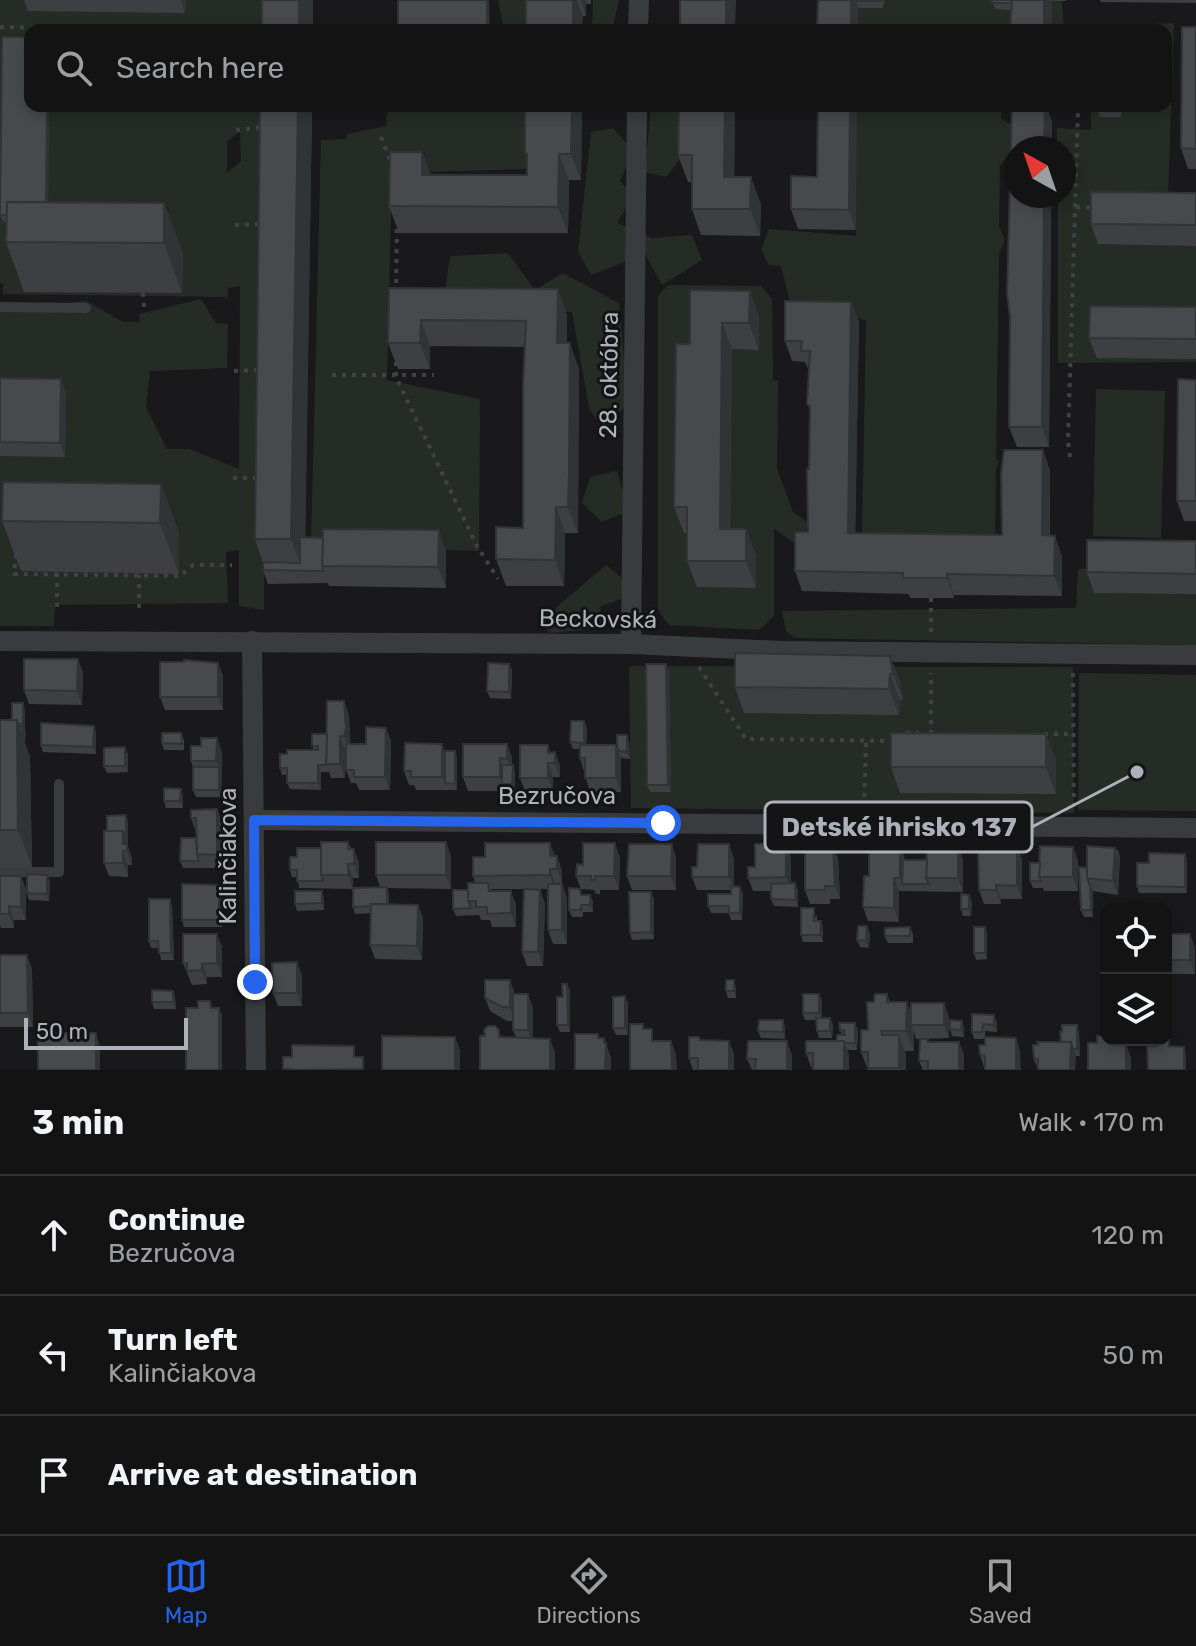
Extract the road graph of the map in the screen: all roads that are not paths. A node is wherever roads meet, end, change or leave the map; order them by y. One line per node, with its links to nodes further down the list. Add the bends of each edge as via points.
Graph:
1 (639, 0): 2 (street)
2 (638, 24)
3 (637, 112): 8 (street, 28. októbra)
4 (0, 307): 5 (lane)
5 (86, 308)
6 (0, 641): 7 (street, Beckovská)
7 (252, 641): 8 (street, Beckovská); 11 (street, Kalinčiakova)
8 (631, 644): 9 (street, Beckovská)
9 (1196, 655)
10 (59, 784): 13 (lane, via 59,872)
11 (254, 820): 12 (street, Bezručova); 14 (street, Kalinčiakova)
12 (1196, 828)
13 (0, 872)
14 (256, 1070)

